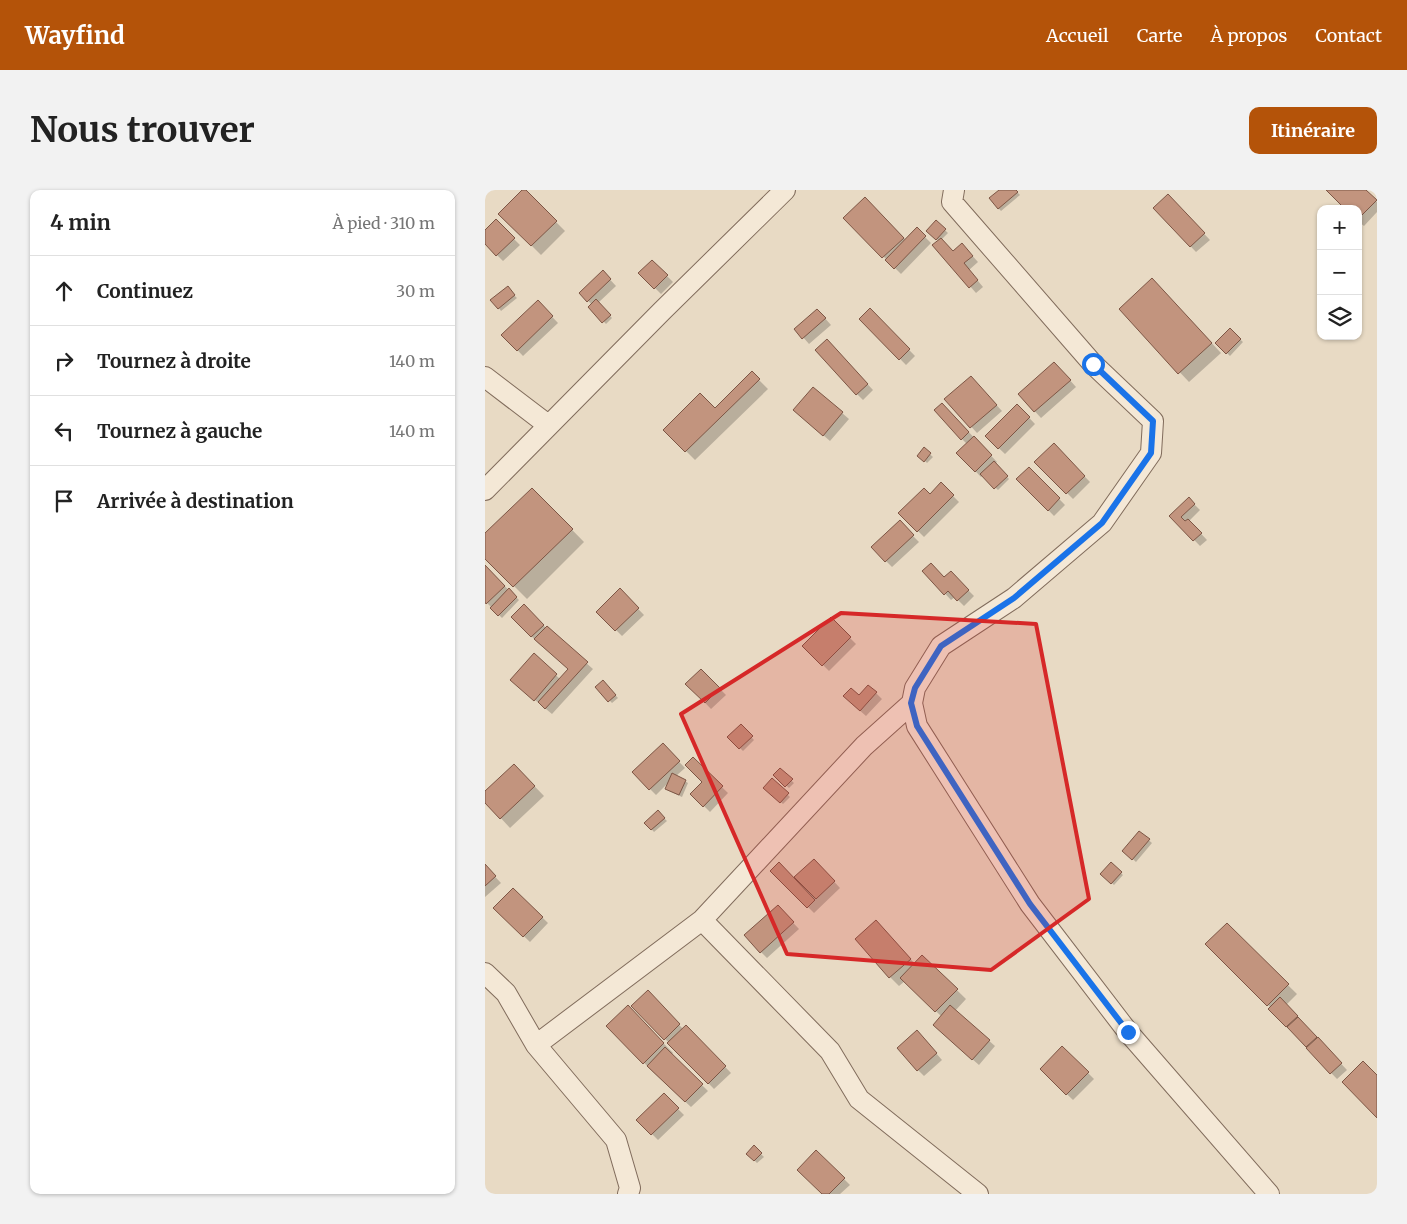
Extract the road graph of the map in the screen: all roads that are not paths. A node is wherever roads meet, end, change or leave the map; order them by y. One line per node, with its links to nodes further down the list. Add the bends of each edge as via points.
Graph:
1 (785, 190): 4 (street)
2 (949, 194): 6 (street, via 1093,364 1153,421 1151,453 1102,523 1014,598 941,646 915,688)
3 (485, 377): 4 (street)
4 (548, 425): 5 (street)
5 (485, 490)
6 (911, 703): 7 (street, via 864,746); 12 (street, via 917,726 1030,904 1128,1032)
7 (702, 920): 9 (street); 11 (street, via 830,1051 859,1099)
8 (485, 973): 9 (street, via 505,993)
9 (535, 1045): 10 (street, via 616,1140 630,1188)
10 (628, 1194)
11 (978, 1194)
12 (1269, 1194)

